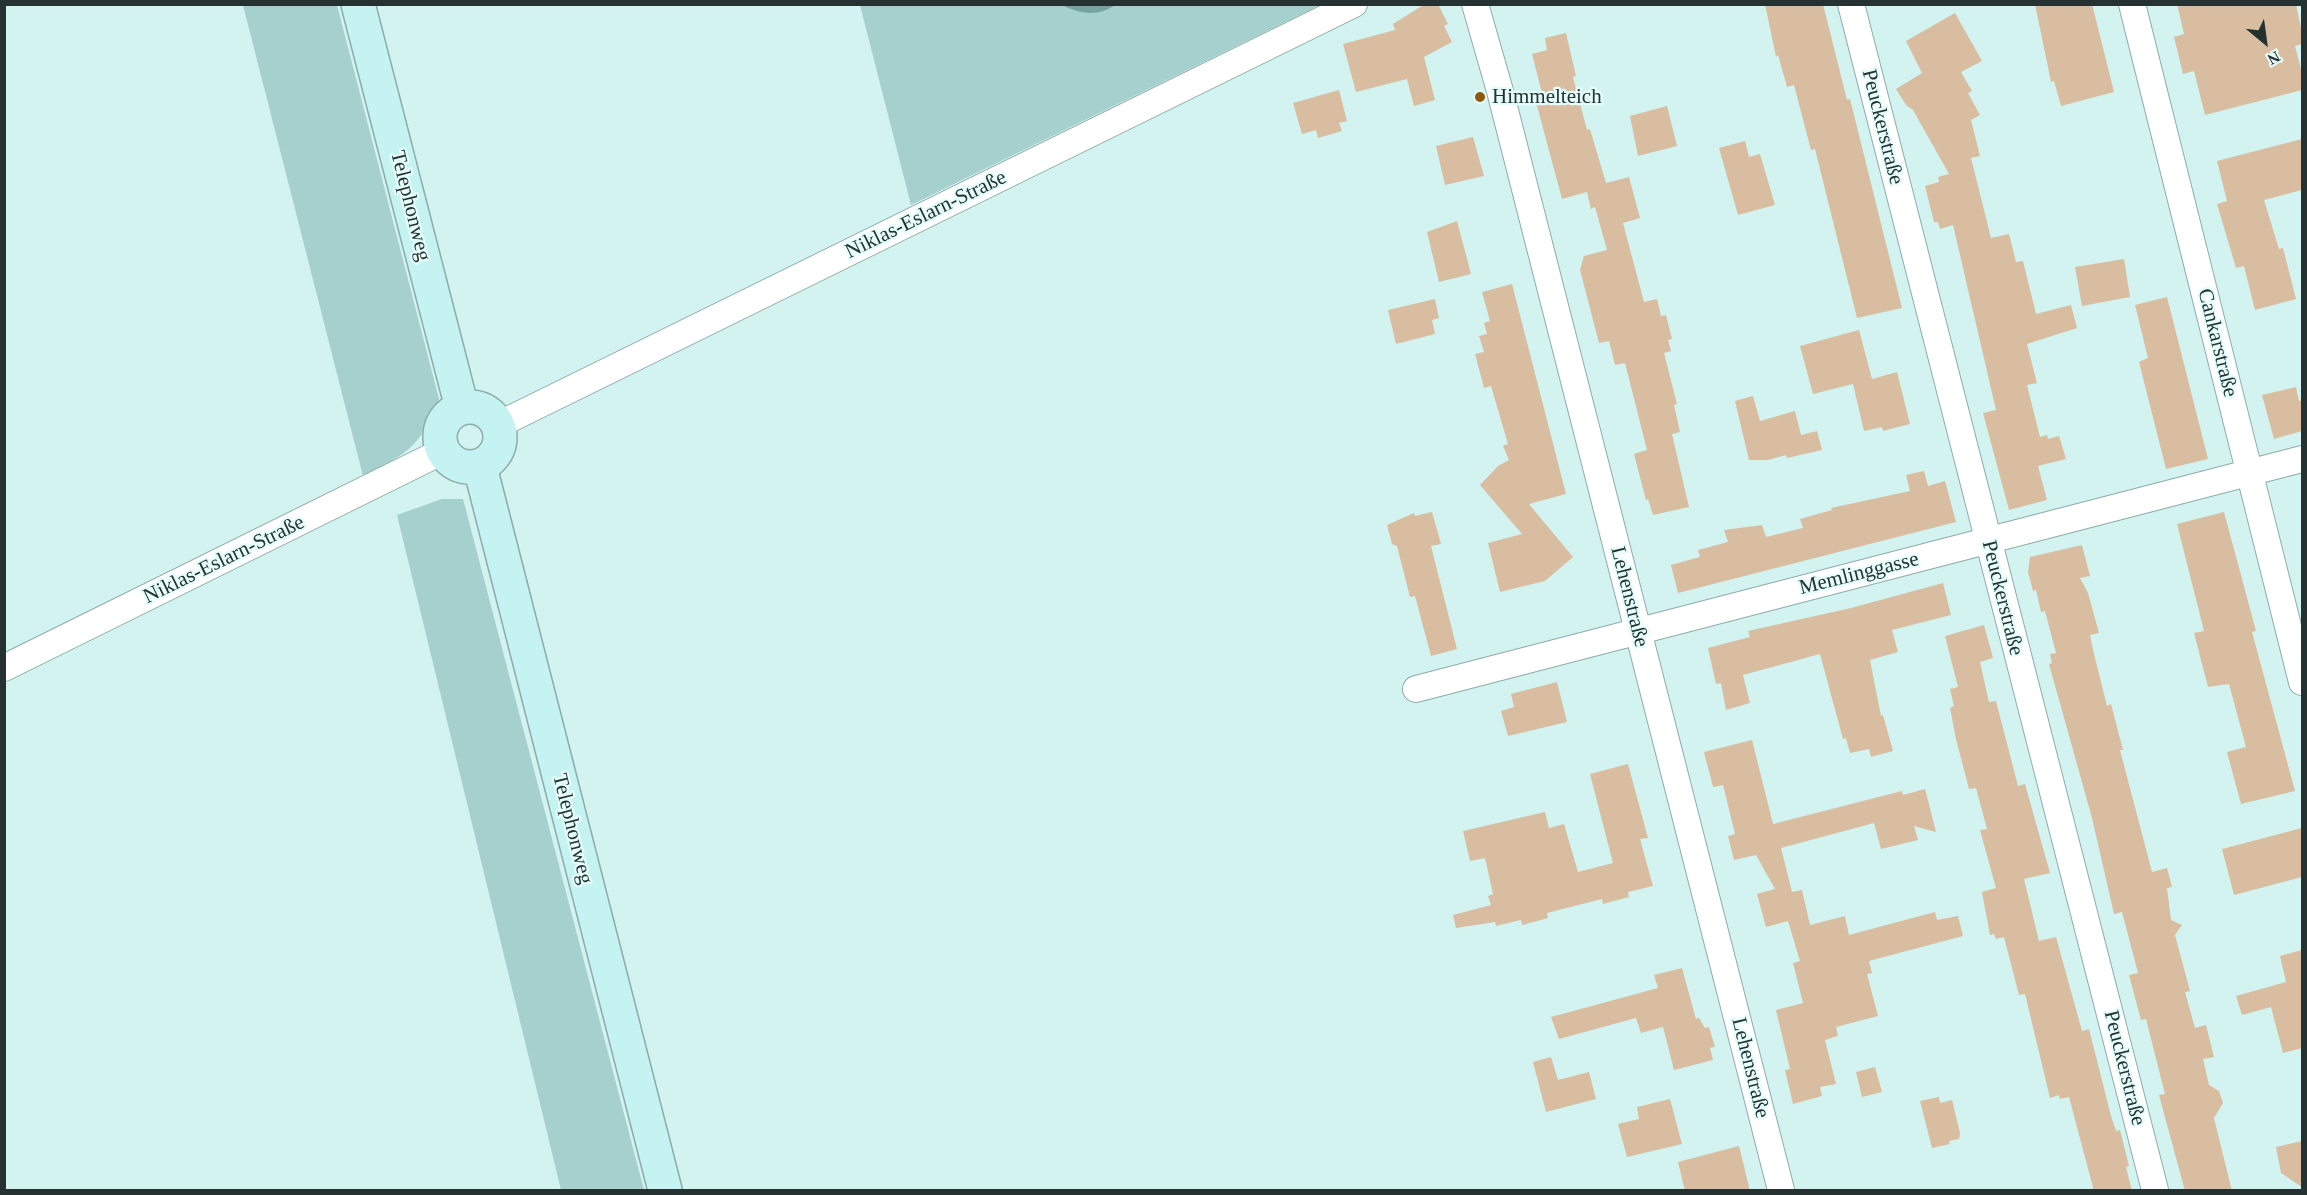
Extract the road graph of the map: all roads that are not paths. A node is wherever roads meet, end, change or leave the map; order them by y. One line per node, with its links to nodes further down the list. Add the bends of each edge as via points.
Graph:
1 (358, 4): 6 (street, Telephonweg)
2 (1354, 4): 7 (street, Niklas-Eslarn-Straße)
3 (1475, 4): 13 (street, Lehenstraße)
4 (1851, 4): 12 (street, Peuckerstraße)
5 (2132, 4): 11 (street, Cankarstraße)
6 (462, 408): 7 (street, via 484,410); 8 (street, via 444,420 440,431)
7 (498, 425): 10 (street, via 501,435 496,454)
8 (443, 452): 10 (street, via 458,466); 14 (street, Niklas-Eslarn-Straße)
9 (2302, 459): 11 (street, Memlinggasse)
10 (480, 467): 17 (street, Telephonweg)
11 (2249, 474): 12 (street, Memlinggasse); 15 (street, Cankarstraße)
12 (1988, 541): 13 (street, Memlinggasse); 19 (street, Peuckerstraße)
13 (1637, 632): 16 (street, Memlinggasse); 18 (street, Lehenstraße)
14 (4, 668)
15 (2302, 682)
16 (1416, 688)
17 (665, 1191)
18 (1781, 1191)
19 (2155, 1191)

